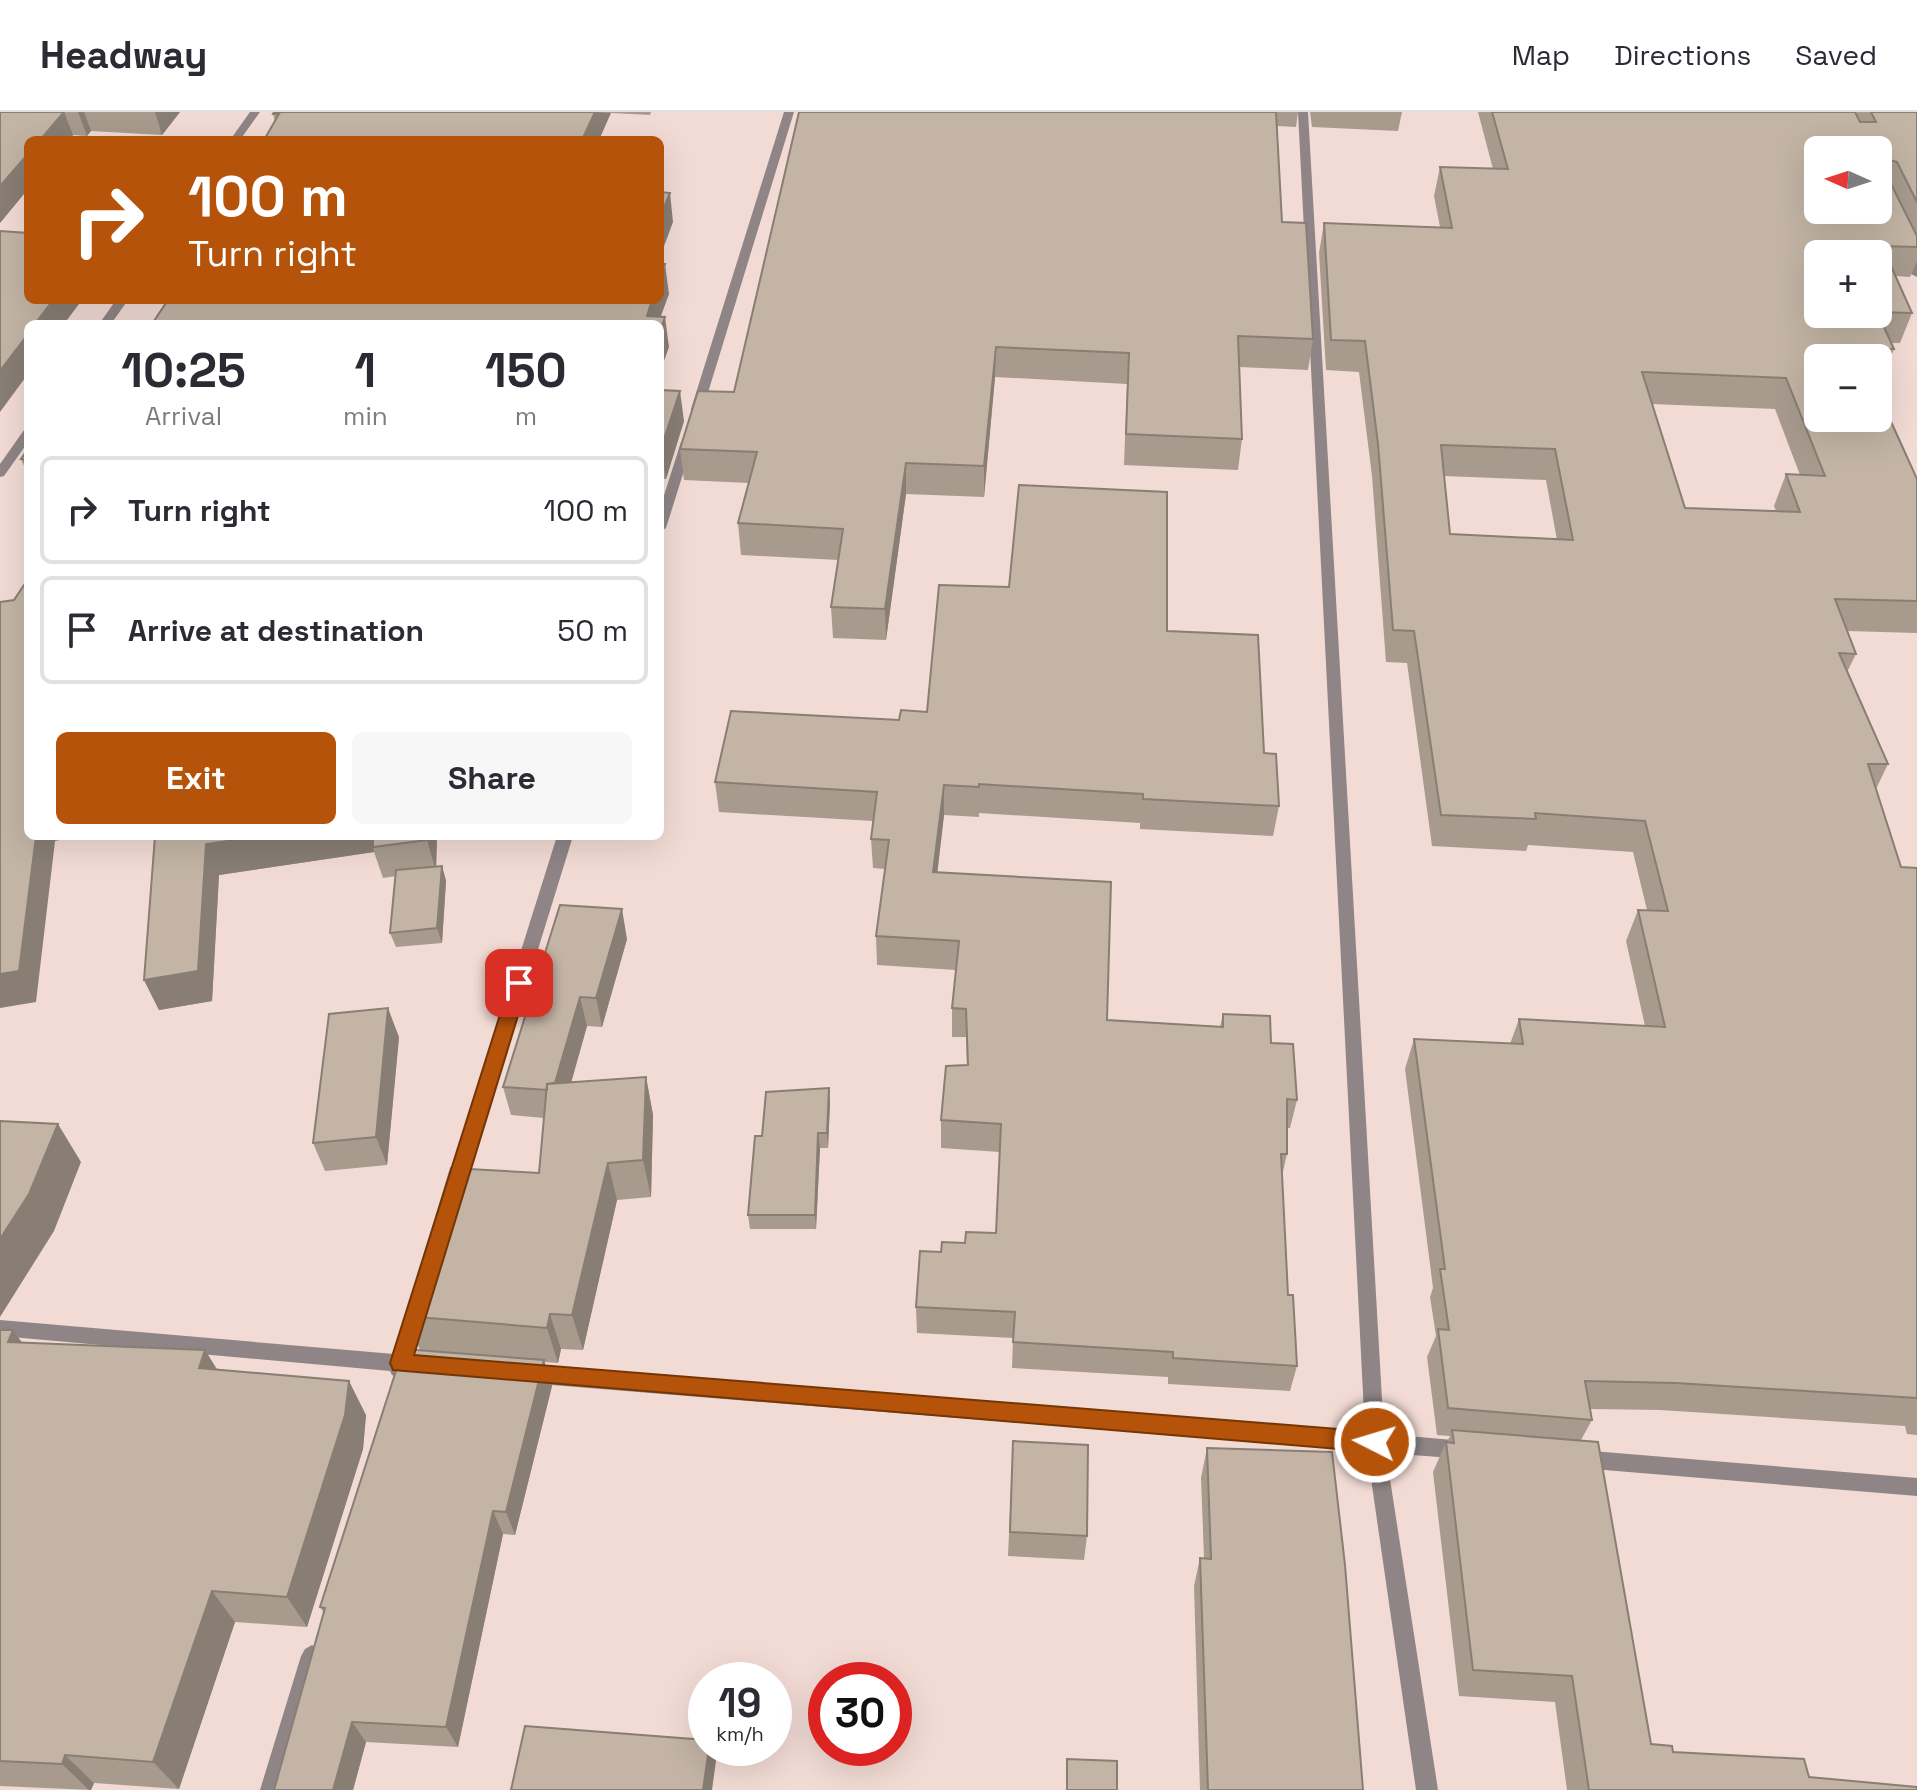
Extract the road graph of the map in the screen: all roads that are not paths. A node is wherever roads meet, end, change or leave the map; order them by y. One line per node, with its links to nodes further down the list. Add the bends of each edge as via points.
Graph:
1 (255, 112): 4 (street)
2 (789, 112): 9 (street)
3 (1303, 112): 18 (street)
4 (238, 136)
5 (1898, 233): 6 (street)
6 (1917, 274)
7 (24, 439): 8 (street)
8 (0, 473)
9 (664, 515)
10 (564, 840): 11 (street)
11 (452, 1198)
12 (424, 1288): 14 (street)
13 (0, 1328): 14 (street)
14 (401, 1363): 15 (street); 17 (street)
15 (432, 1366)
16 (511, 1372): 18 (street)
17 (392, 1394)
18 (1375, 1442): 19 (street); 24 (street)
19 (1487, 1451)
20 (1567, 1458): 21 (street)
21 (1917, 1487)
22 (317, 1638): 23 (street)
23 (271, 1790)
24 (1427, 1790)

